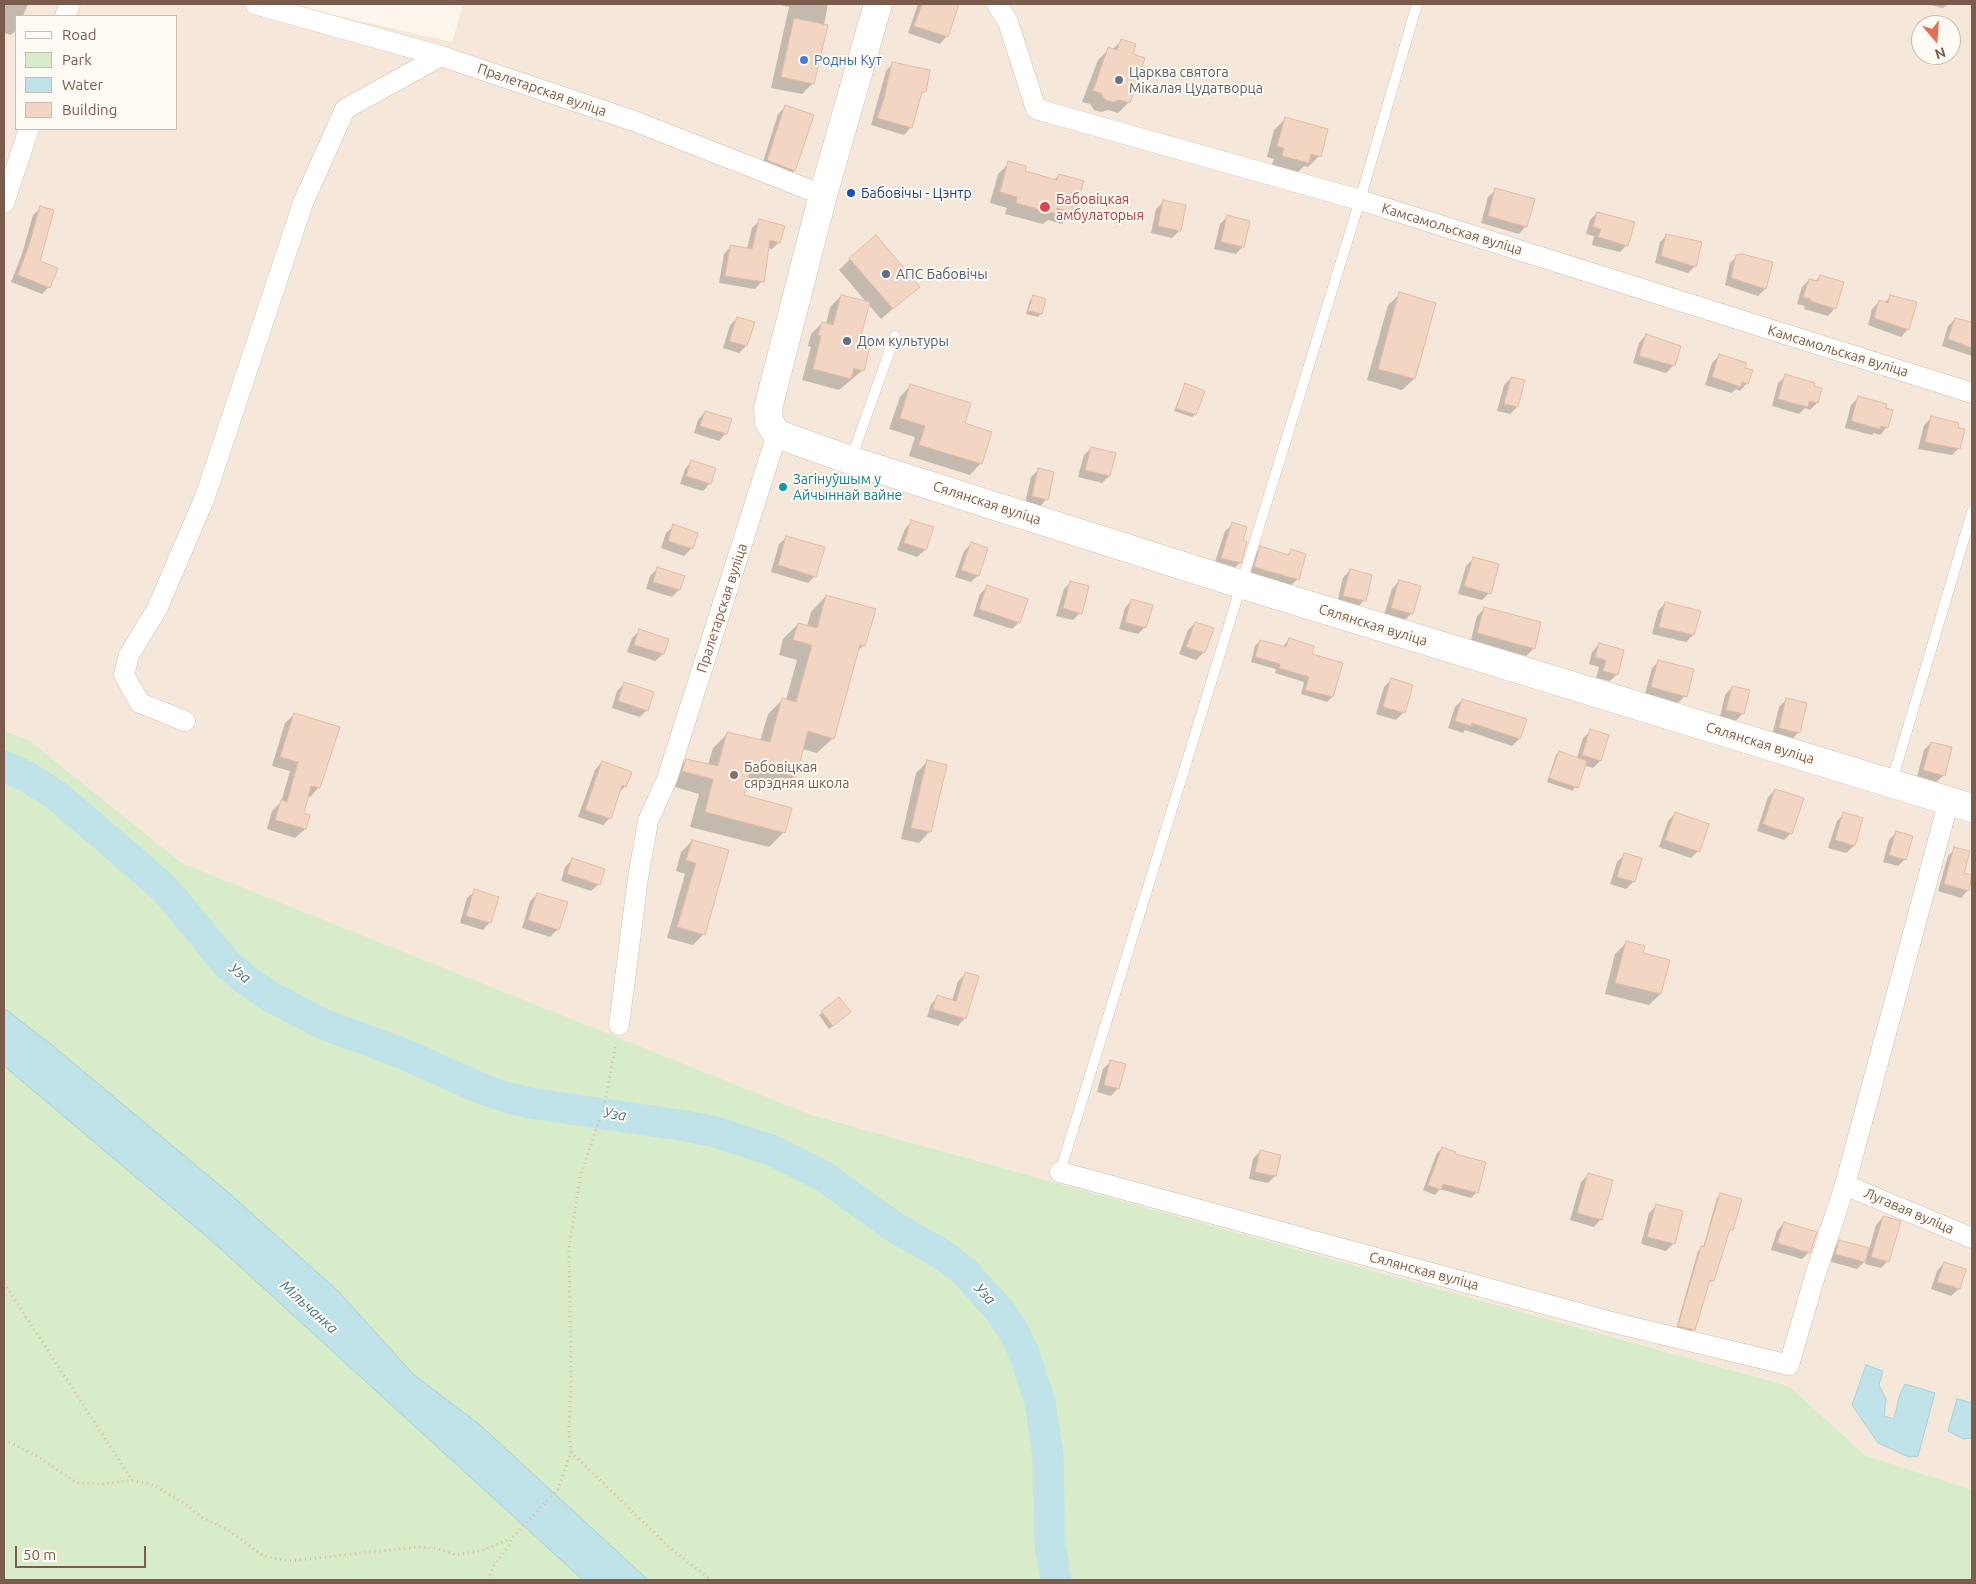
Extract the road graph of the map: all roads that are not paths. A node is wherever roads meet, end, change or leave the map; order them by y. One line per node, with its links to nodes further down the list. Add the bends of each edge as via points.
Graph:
1 (255, 4): 5 (street, Пралетарская вуліца)
2 (878, 4): 7 (street)
3 (997, 4): 8 (street, Камсамольская вуліца, via 1008,22 1036,109)
4 (1417, 4): 8 (lane)
5 (441, 56): 7 (street, Пралетарская вуліца, via 634,121); 16 (street, via 345,109 303,203 205,497 157,609 129,655 124,674 140,703)
6 (29, 130): 9 (street)
7 (823, 195): 12 (street, via 768,408 769,422)
8 (1360, 200): 11 (street, Камсамольская вуліца); 15 (lane)
9 (4, 203)
10 (895, 336): 13 (lane)
11 (1972, 393)
12 (777, 434): 13 (street, Сялянская вуліца); 19 (street, Пралетарская вуліца, via 667,779 648,821)
13 (850, 460): 15 (street, Сялянская вуліца)
14 (1972, 512): 17 (lane)
15 (1240, 584): 17 (street, Сялянская вуліца); 20 (lane)
16 (185, 721)
17 (1891, 783): 18 (street, Сялянская вуліца)
18 (1961, 804): 21 (street)
19 (619, 1025)
20 (1060, 1172): 21 (street, Сялянская вуліца, via 1611,1322 1789,1365)
21 (1845, 1185): 22 (street, Лугавая вуліца)
22 (1972, 1238)

